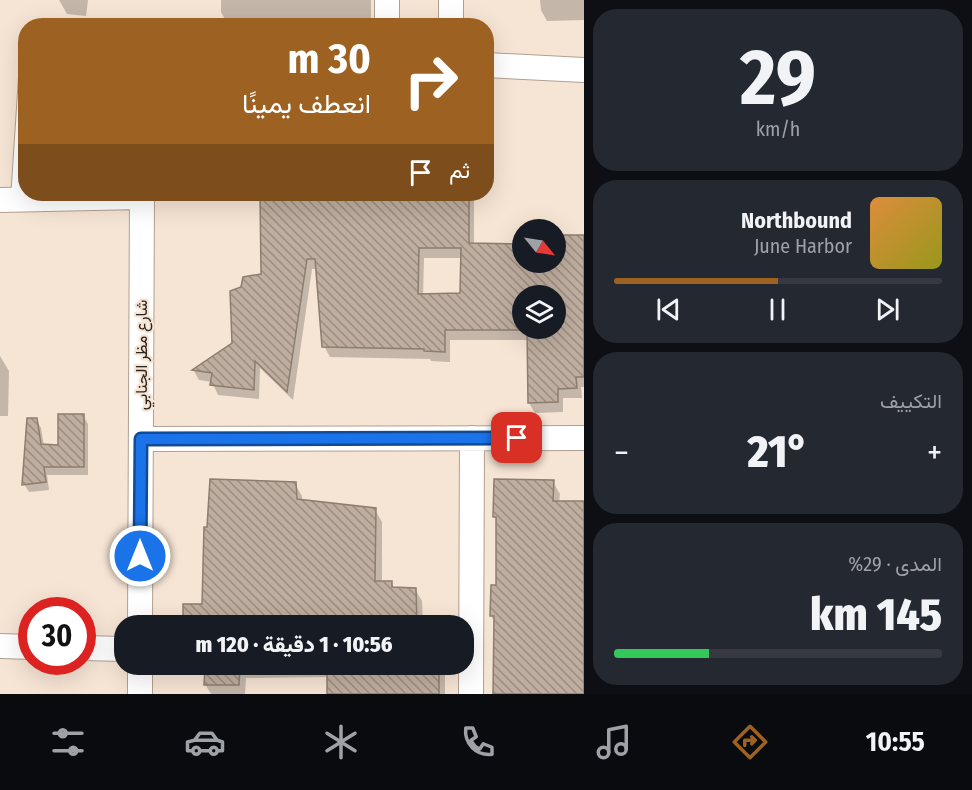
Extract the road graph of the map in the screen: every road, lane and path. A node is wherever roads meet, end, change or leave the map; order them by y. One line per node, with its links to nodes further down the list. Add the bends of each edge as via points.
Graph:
1 (387, 0): 3 (street)
2 (451, 0): 4 (street)
3 (387, 18)
4 (451, 18)
5 (494, 65): 6 (street)
6 (584, 70)
7 (18, 126): 8 (lane)
8 (9, 200)
9 (141, 201): 12 (street, شارع مظر الجنابي)
10 (472, 438): 11 (street); 12 (street); 20 (street)
11 (584, 438)
12 (141, 439): 13 (street, شارع مظر الجنابي)
13 (140, 615)
14 (0, 646): 15 (street)
15 (18, 647)
16 (96, 648): 17 (street)
17 (114, 649)
18 (140, 675): 19 (street)
19 (140, 694)
20 (471, 694)

